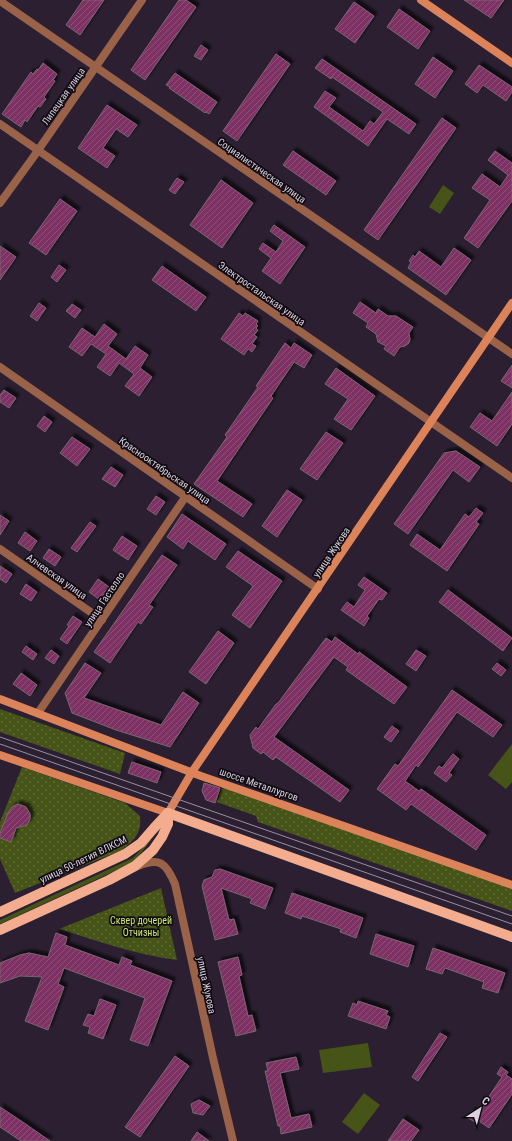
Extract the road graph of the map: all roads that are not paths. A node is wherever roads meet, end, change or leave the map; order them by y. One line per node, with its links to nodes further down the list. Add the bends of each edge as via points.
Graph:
1 (142, 0): 5 (street, Липецкая улица)
2 (421, 0): 4 (main road)
3 (0, 1): 5 (street, Социалистическая улица)
4 (512, 63)
5 (96, 67): 7 (street, Липецкая улица); 10 (street, Социалистическая улица)
6 (0, 124): 7 (street, Электростальская улица)
7 (38, 151): 8 (street, Липецкая улица); 13 (street, Электростальская улица)
8 (0, 203)
9 (512, 303): 10 (main road, улица Жукова)
10 (488, 338): 11 (street, Социалистическая улица); 13 (main road, улица Жукова)
11 (512, 354)
12 (0, 367): 15 (street, Краснооктябрьская улица)
13 (430, 422): 14 (street, Электростальская улица); 17 (main road, улица Жукова)
14 (512, 478)
15 (186, 496): 17 (street, Краснооктябрьская улица); 18 (street, улица Гастелло)
16 (0, 549): 18 (street, Алчевская улица)
17 (318, 589): 22 (main road, улица Жукова)
18 (102, 620): 20 (street, улица Гастелло)
19 (0, 699): 20 (main road, шоссе Металлургов)
20 (38, 713): 22 (main road, шоссе Металлургов)
21 (0, 755): 23 (main road)
22 (192, 772): 23 (main road, улица Жукова); 25 (main road, шоссе Металлургов)
23 (168, 813): 24 (main road, via 168,824 162,837); 26 (main road, улица 50-летия ВЛКСМ, via 141,843 125,854); 28 (main road)
24 (136, 866): 27 (main road); 29 (street, улица Жукова, via 149,861 164,865 175,884)
25 (512, 886)
26 (0, 912)
27 (0, 930)
28 (512, 938)
29 (233, 1141)

